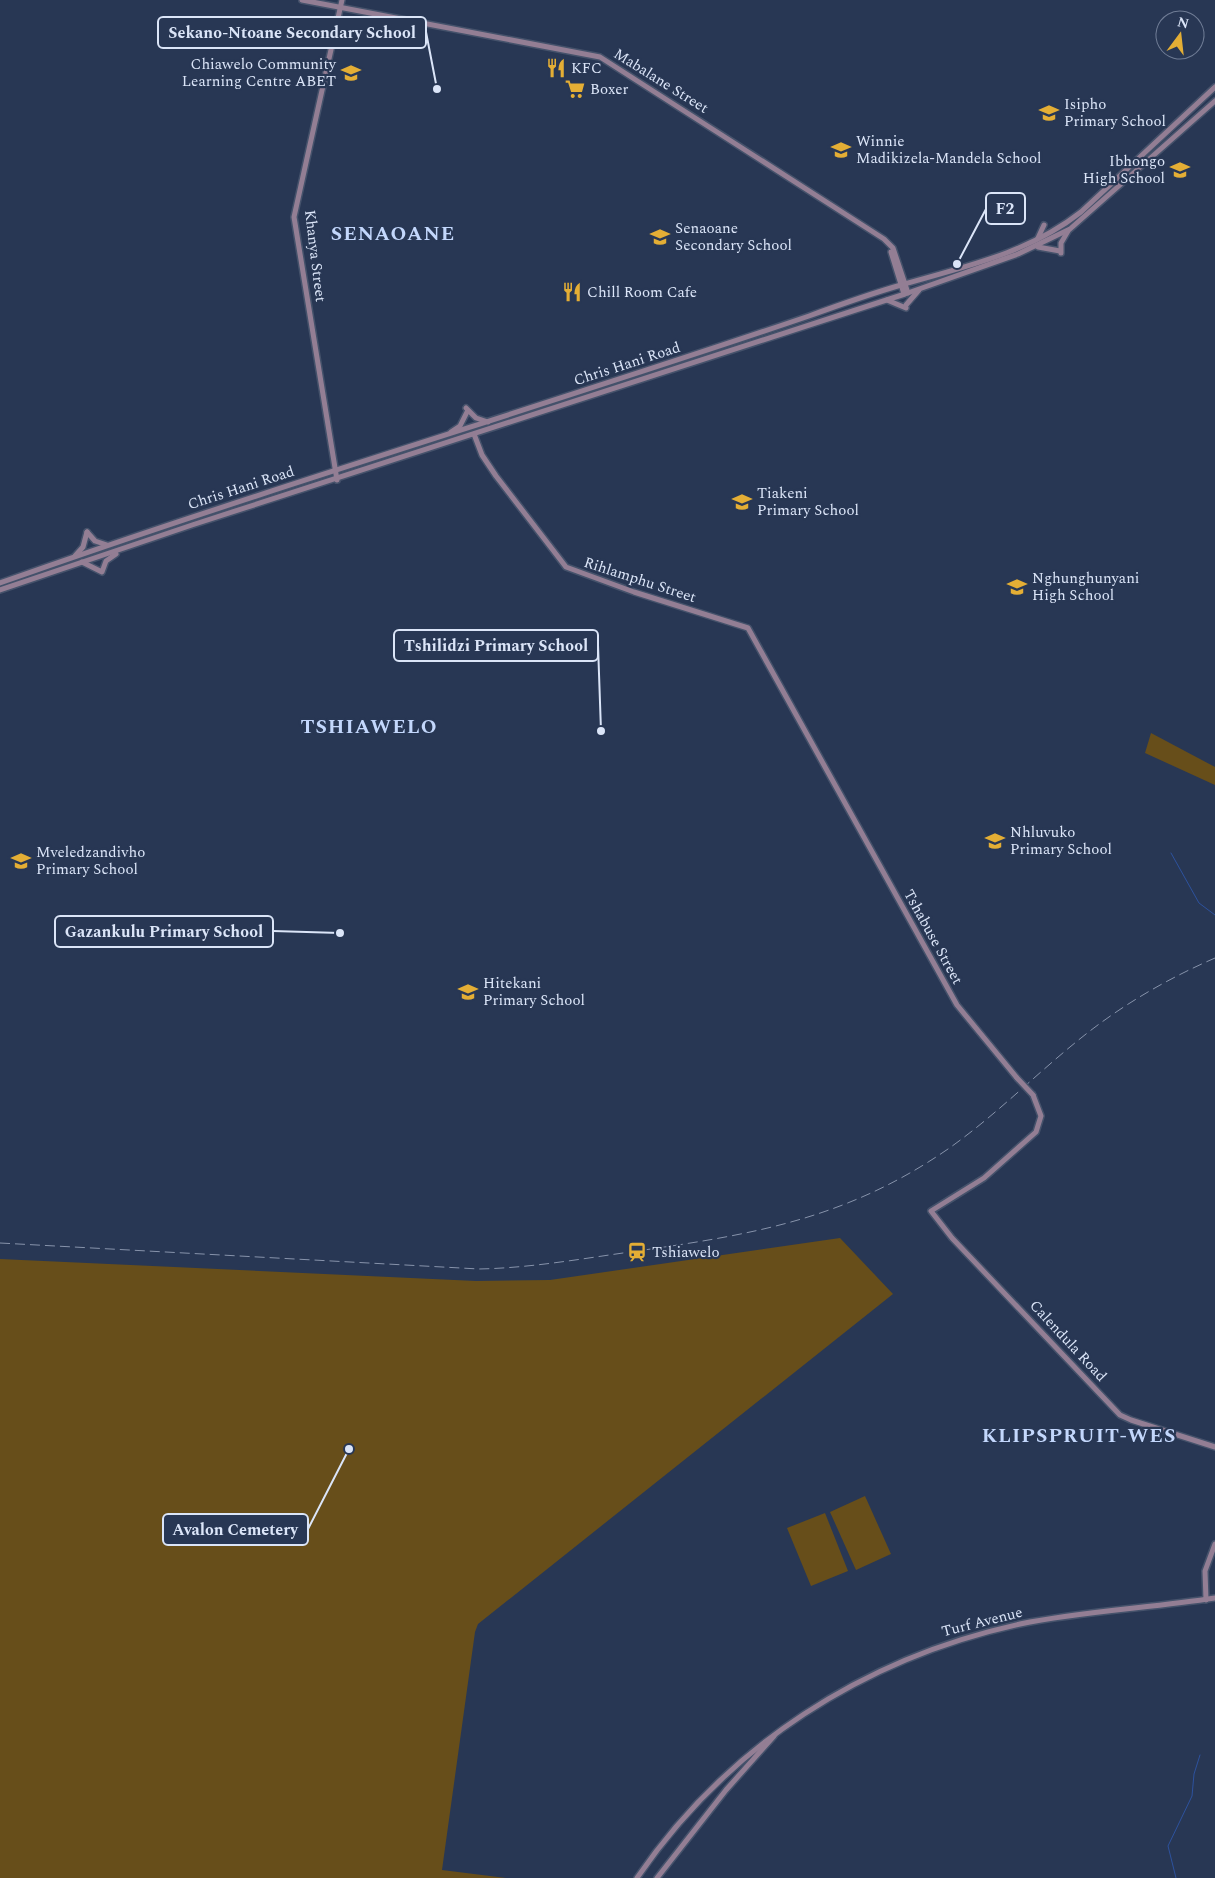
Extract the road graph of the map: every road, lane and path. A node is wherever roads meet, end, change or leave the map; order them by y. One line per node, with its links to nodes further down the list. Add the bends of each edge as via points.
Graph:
1 (302, 0): 3 (main road, Mabalane Street)
2 (342, 0): 3 (main road, Khanya Street)
3 (340, 8): 9 (main road, Mabalane Street, via 606,60 888,242 893,248); 19 (main road, Khanya Street, via 294,217)
4 (1215, 87): 6 (main road, Chris Hani Road, via 1102,194)
5 (1215, 101): 7 (main road, Chris Hani Road)
6 (1061, 228): 8 (main road, Chris Hani Road); 8 (main road, via 1043,224)
7 (1070, 229): 8 (main road, Chris Hani Road); 8 (main road, via 1060,252)
8 (1035, 244): 10 (main road, Chris Hani Road); 12 (main road, Chris Hani Road)
9 (900, 275): 10 (main road, via 910,279); 11 (main road, Mabalane Street); 13 (main road, via 894,285)
10 (930, 278): 11 (main road, Chris Hani Road)
11 (903, 284): 13 (main road, Chris Hani Road); 14 (main road, Mabalane Street)
12 (919, 289): 14 (main road, Chris Hani Road); 15 (main road, via 906,307)
13 (881, 291): 16 (main road, Chris Hani Road)
14 (906, 294): 15 (main road, Chris Hani Road)
15 (887, 300): 17 (main road, Chris Hani Road)
16 (488, 422): 18 (main road, Chris Hani Road); 18 (main road, via 467,410 460,426)
17 (474, 434): 20 (main road, Chris Hani Road); 27 (main road, Rihlamphu Street, via 482,455 496,476 569,569)
18 (444, 436): 19 (main road, Chris Hani Road)
19 (336, 471): 20 (main road, Khanya Street); 22 (main road, Chris Hani Road)
20 (337, 480): 21 (main road, Chris Hani Road)
21 (134, 545): 24 (main road, Chris Hani Road); 24 (main road, via 107,558 102,572)
22 (108, 546): 23 (main road, Chris Hani Road); 23 (main road, via 95,541 87,532 83,547)
23 (75, 557): 25 (main road, Chris Hani Road)
24 (82, 562): 26 (main road, Chris Hani Road)
25 (0, 584)
26 (0, 590)
27 (748, 628): 28 (main road, Tshabuse Street, bridge, via 956,1005 1033,1095 1041,1116 1036,1132 984,1178)
28 (931, 1211): 29 (main road, Calendula Road, via 952,1238 1120,1414)
29 (1215, 1447)
30 (1215, 1544): 32 (main road, via 1205,1571)
31 (1215, 1598): 32 (main road, Turf Avenue)
32 (1206, 1600): 33 (main road, Turf Avenue, via 1032,1622 958,1640 906,1659 849,1686)
33 (776, 1734): 34 (main road, Turf Avenue, via 750,1752 701,1798); 35 (main road, Turf Avenue, via 706,1814)
34 (637, 1878)
35 (657, 1878)

